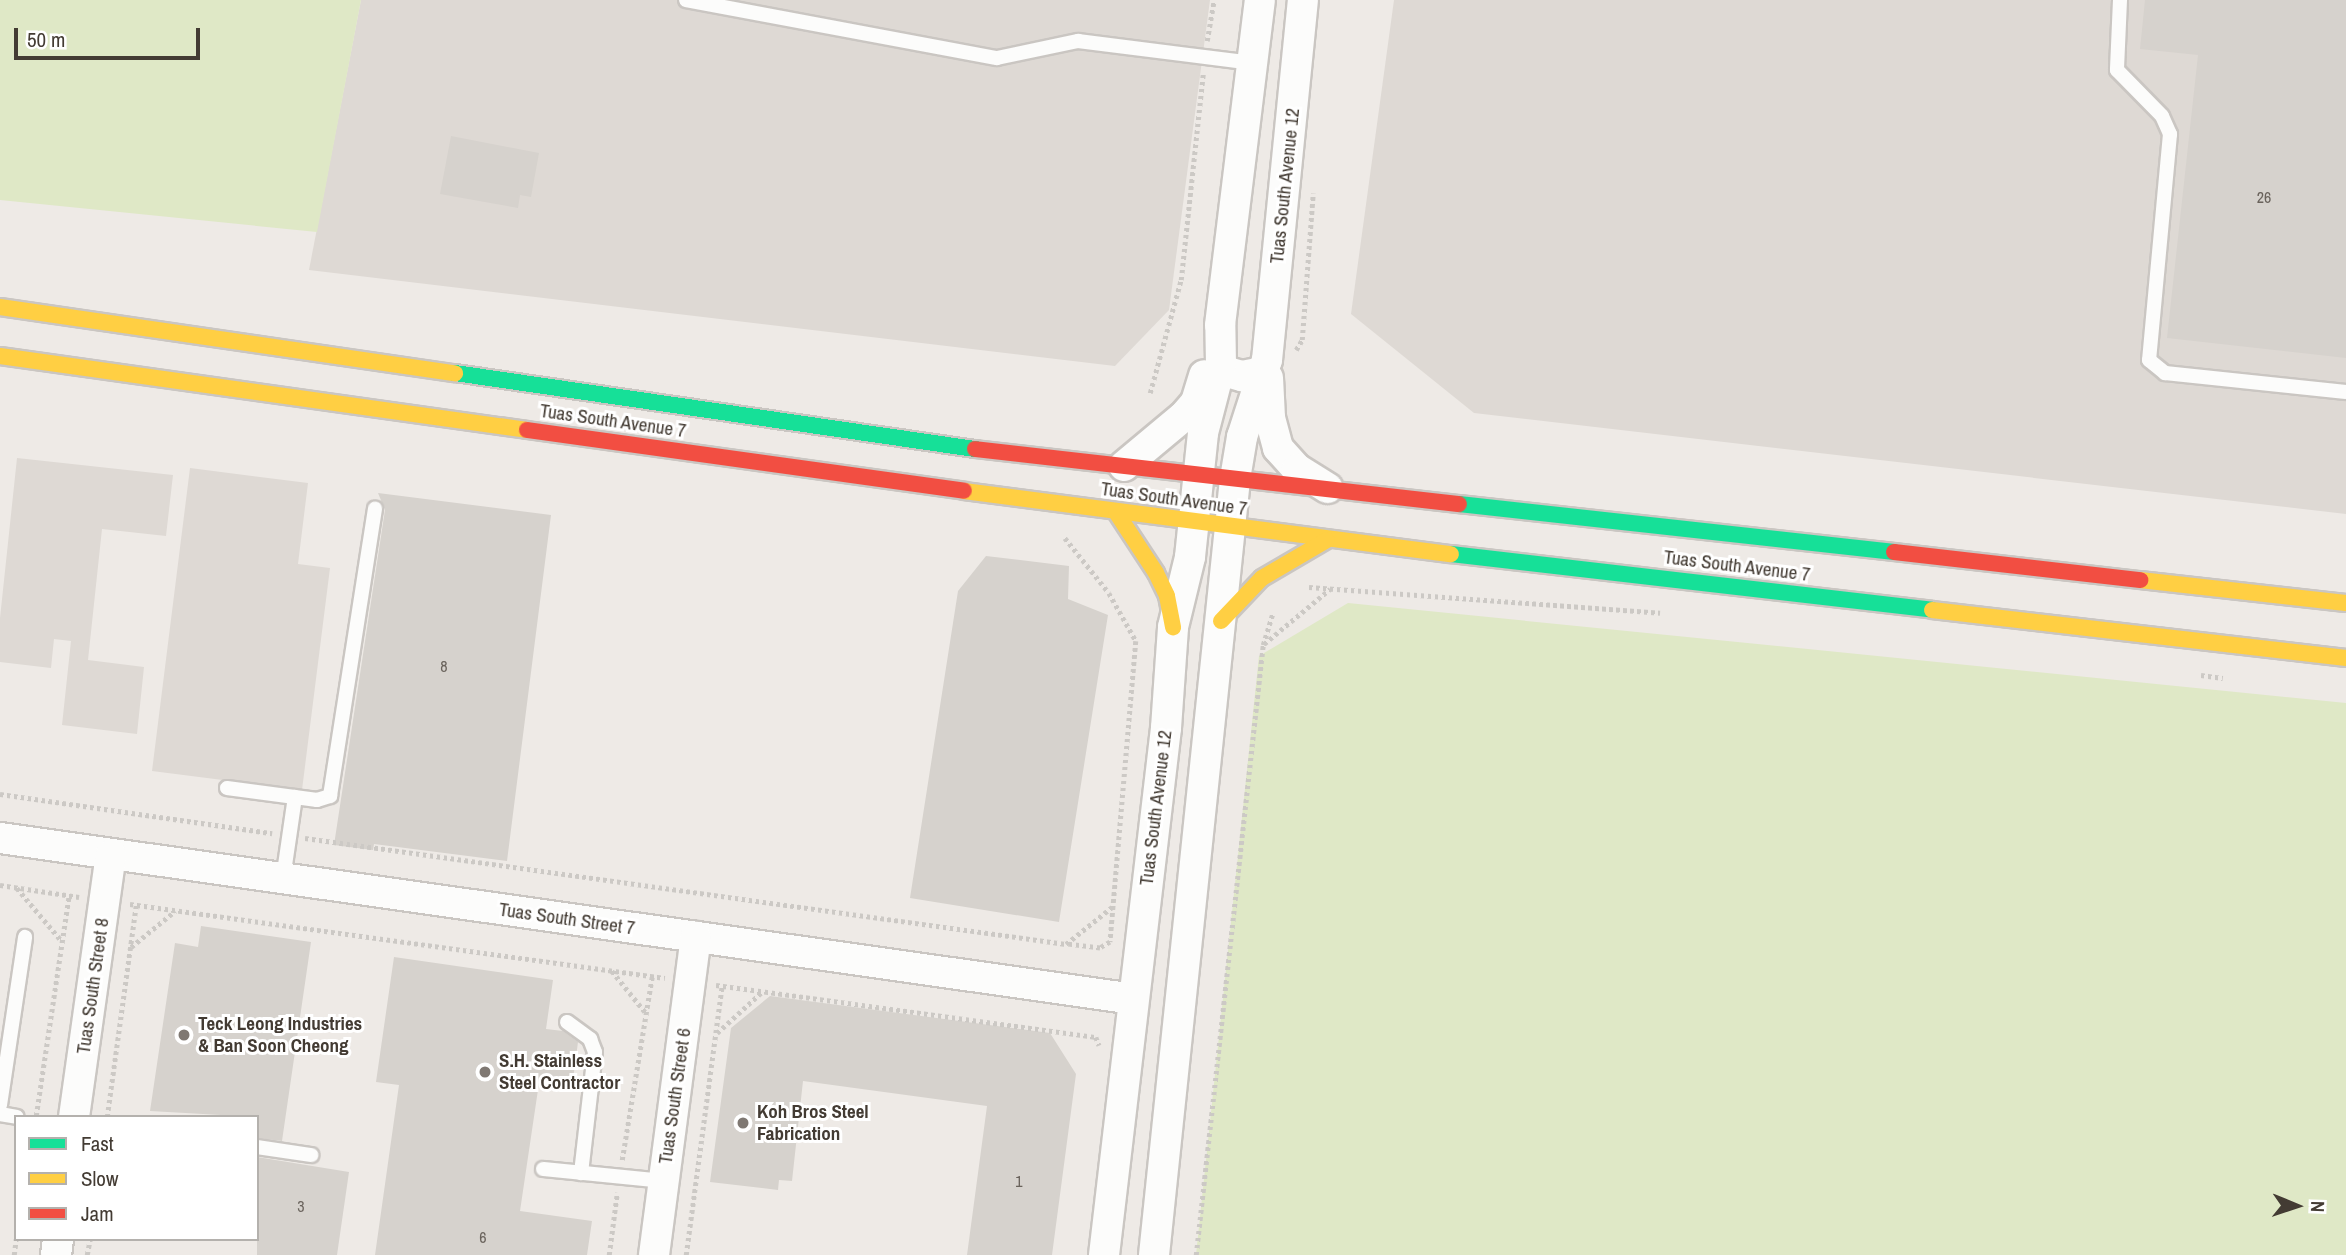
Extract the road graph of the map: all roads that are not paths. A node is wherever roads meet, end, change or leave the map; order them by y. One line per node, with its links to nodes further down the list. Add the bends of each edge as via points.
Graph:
1 (687, 0): 5 (lane, via 997,58 1078,41)
2 (1260, 0): 5 (street, Tuas South Avenue 12)
3 (1303, 0): 10 (street, Tuas South Avenue 12)
4 (2120, 0): 11 (lane, via 2117,70 2162,116 2170,134 2149,360 2165,373)
5 (1253, 63): 7 (street, Tuas South Avenue 12)
6 (0, 307): 12 (street, Tuas South Avenue 7, via 996,452)
7 (1220, 325): 9 (street, Tuas South Avenue 12); 12 (street, via 1196,402)
8 (0, 356): 17 (street, Tuas South Avenue 7)
9 (1221, 364): 10 (street, via 1234,375); 13 (street, Tuas South Avenue 12, via 1203,433)
10 (1265, 366): 14 (street, Tuas South Avenue 12, via 1242,437); 15 (street, via 1278,448 1297,469)
11 (2346, 393)
12 (1124, 466): 13 (street, Tuas South Avenue 7)
13 (1199, 475): 14 (street, Tuas South Avenue 7); 18 (street, Tuas South Avenue 12)
14 (1235, 479): 15 (street, Tuas South Avenue 7); 19 (street, Tuas South Avenue 12)
15 (1329, 489): 21 (street, Tuas South Avenue 7)
16 (375, 509): 26 (lane, via 333,787 324,800)
17 (1116, 512): 18 (street, Tuas South Avenue 7); 23 (street, via 1156,573 1167,596)
18 (1195, 523): 19 (street, Tuas South Avenue 7); 23 (street, Tuas South Avenue 12)
19 (1231, 529): 20 (street, Tuas South Avenue 7); 22 (street, Tuas South Avenue 12)
20 (1326, 540): 22 (street, via 1262,578); 24 (street, Tuas South Avenue 7)
21 (2346, 603)
22 (1221, 621): 43 (street, Tuas South Avenue 12)
23 (1173, 628): 32 (street, Tuas South Avenue 12)
24 (2346, 658)
25 (227, 789): 26 (lane)
26 (295, 797): 29 (lane)
27 (0, 838): 28 (street, Tuas South Street 7)
28 (111, 855): 29 (street, Tuas South Street 7); 35 (street, Tuas South Street 8)
29 (283, 879): 31 (street, Tuas South Street 7)
30 (24, 937): 34 (lane)
31 (696, 937): 32 (street, Tuas South Street 7); 40 (street, Tuas South Street 6)
32 (1134, 999): 42 (street, Tuas South Avenue 12)
33 (567, 1022): 39 (lane, via 590,1039 596,1052)
34 (0, 1105)
35 (74, 1115)
36 (259, 1147): 37 (lane)
37 (311, 1155)
38 (543, 1169): 39 (lane)
39 (581, 1173): 40 (lane)
40 (664, 1181): 41 (street, Tuas South Street 6)
41 (654, 1255)
42 (1104, 1255)
43 (1154, 1255)

